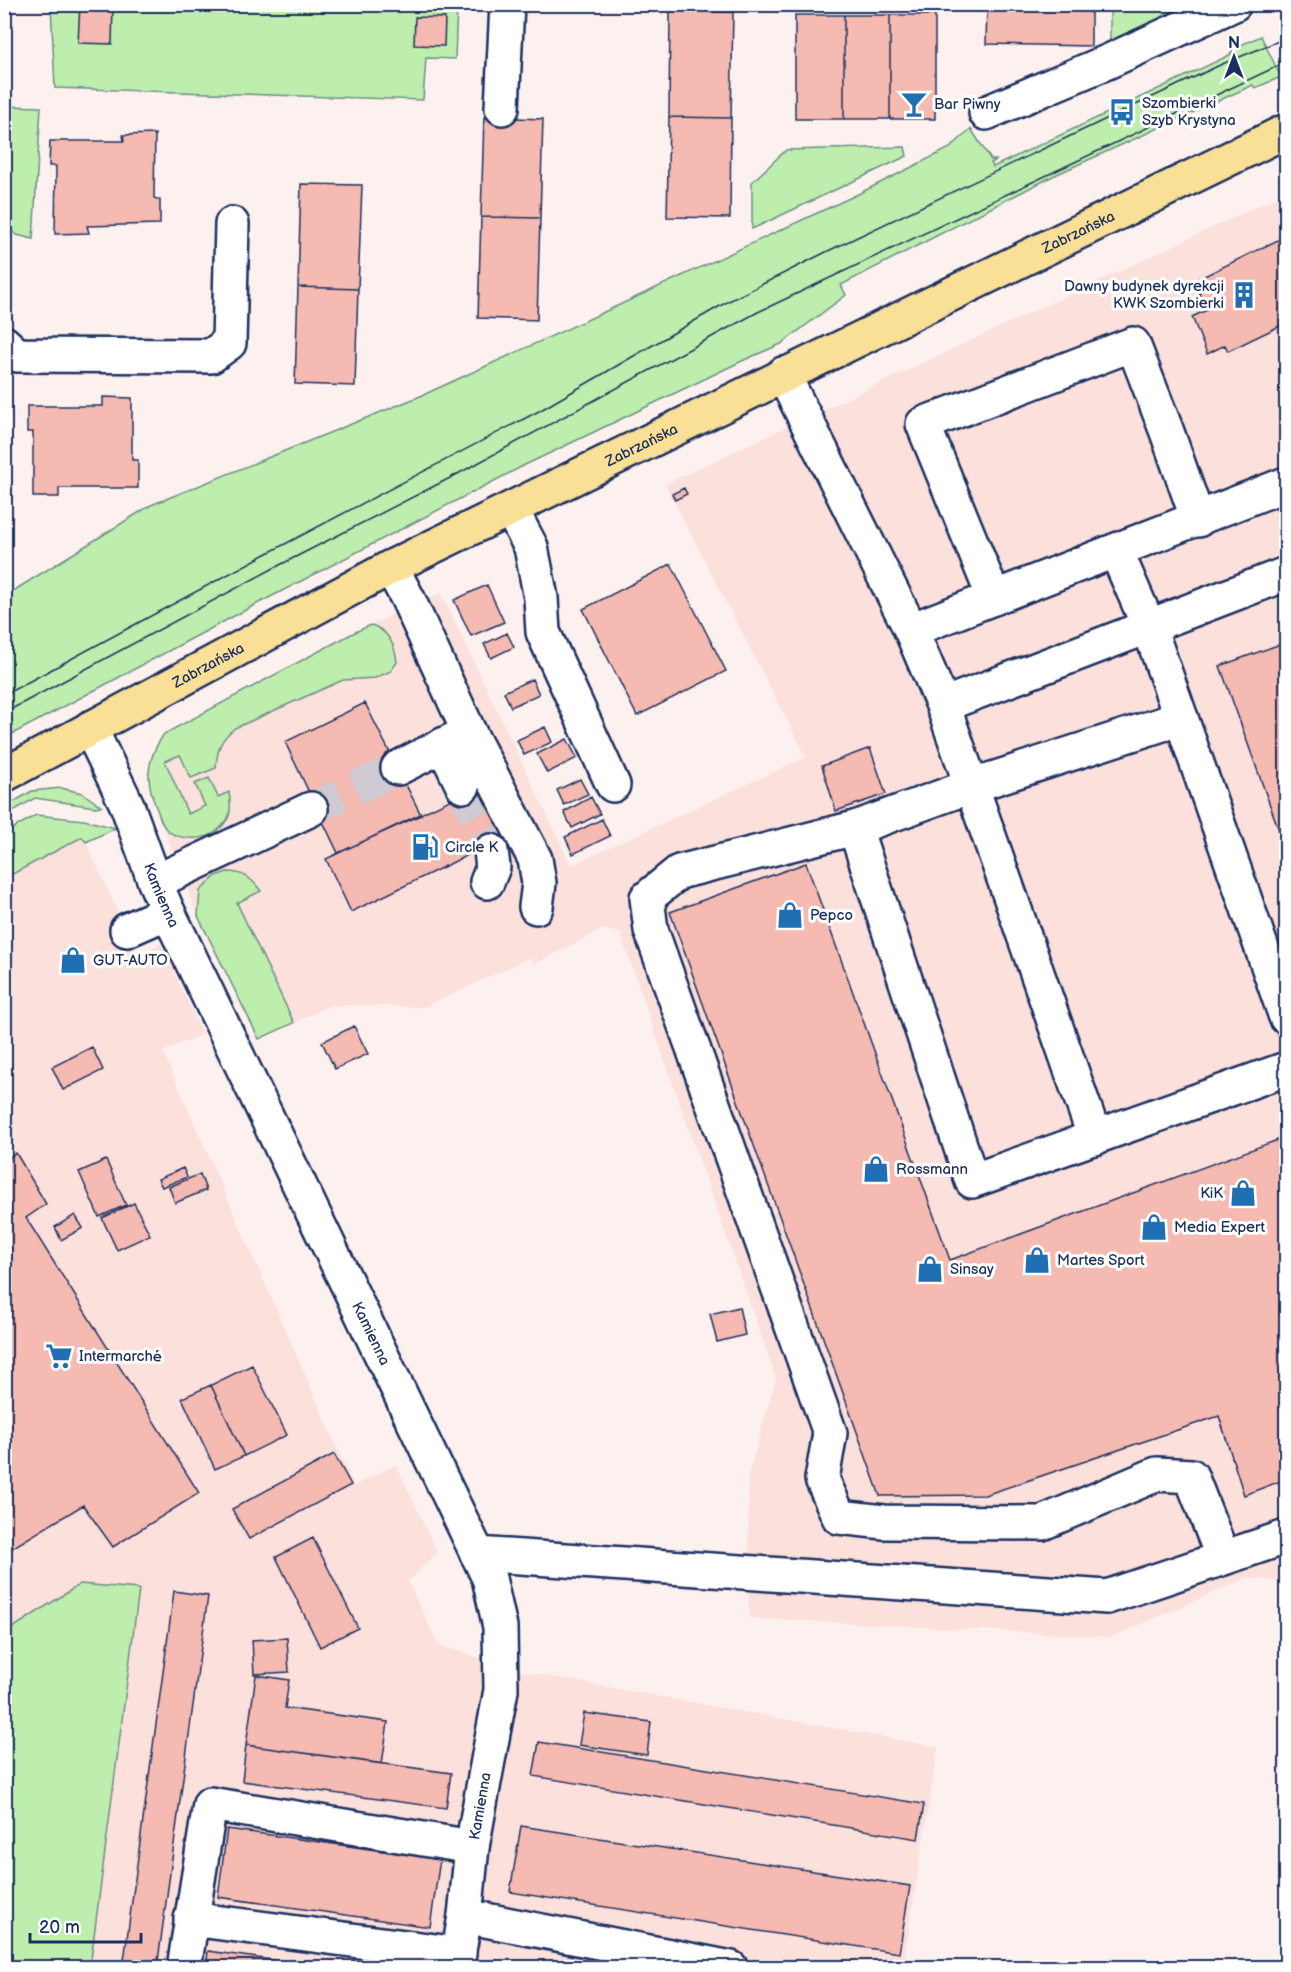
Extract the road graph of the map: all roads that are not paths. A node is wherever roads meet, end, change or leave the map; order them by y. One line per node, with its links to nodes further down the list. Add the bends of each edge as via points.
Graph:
1 (507, 4): 3 (street)
2 (1234, 4): 4 (street)
3 (502, 108)
4 (986, 113)
5 (1287, 131): 8 (main road, Zabrzańska)
6 (232, 224): 7 (street, via 229,343 211,356 17,355)
7 (4, 343)
8 (783, 374): 10 (main road, Zabrzańska); 17 (street)
9 (1287, 484): 11 (street)
10 (511, 509): 13 (main road, Zabrzańska); 24 (street, via 531,547 543,632)
11 (1198, 520): 12 (street); 15 (street, via 1133,344 923,424)
12 (1116, 551): 15 (street); 16 (street)
13 (390, 567): 20 (main road, Zabrzańska); 21 (street, via 408,599)
14 (1287, 574): 16 (street)
15 (994, 598): 17 (street)
16 (1149, 627): 18 (street); 19 (street)
17 (911, 630): 18 (street)
18 (943, 705): 26 (street)
19 (1181, 718): 26 (street); 33 (street)
20 (90, 728): 23 (main road, Zabrzańska); 29 (street, Kamienna, via 127,805)
21 (456, 739): 22 (street); 25 (street); 30 (street, via 535,859 539,883)
22 (398, 768)
23 (4, 775)
24 (614, 785)
25 (463, 786)
26 (971, 786): 28 (street); 35 (street)
27 (310, 809): 29 (street)
28 (855, 828): 35 (street, via 972,1181); 38 (street, via 679,872 647,898 651,930 831,1433 822,1479 839,1517 884,1522 1042,1522 1157,1474 1191,1476)
29 (155, 882): 31 (street, Kamienna)
30 (536, 907)
31 (168, 912): 32 (street); 37 (street, Kamienna)
32 (127, 930)
33 (1287, 1017)
34 (1287, 1069): 35 (street)
35 (1095, 1138)
36 (1287, 1537): 38 (street)
37 (477, 1554): 38 (street, via 1107,1598); 39 (street, Kamienna, via 489,1578 500,1627 501,1690)
38 (1223, 1558)
39 (472, 1847): 40 (street, Kamienna); 41 (street, via 210,1804)
40 (465, 1916): 42 (street, Kamienna); 44 (street)
41 (191, 1919): 42 (street); 43 (street)
42 (457, 1961)
43 (184, 1968)
44 (731, 1968)

